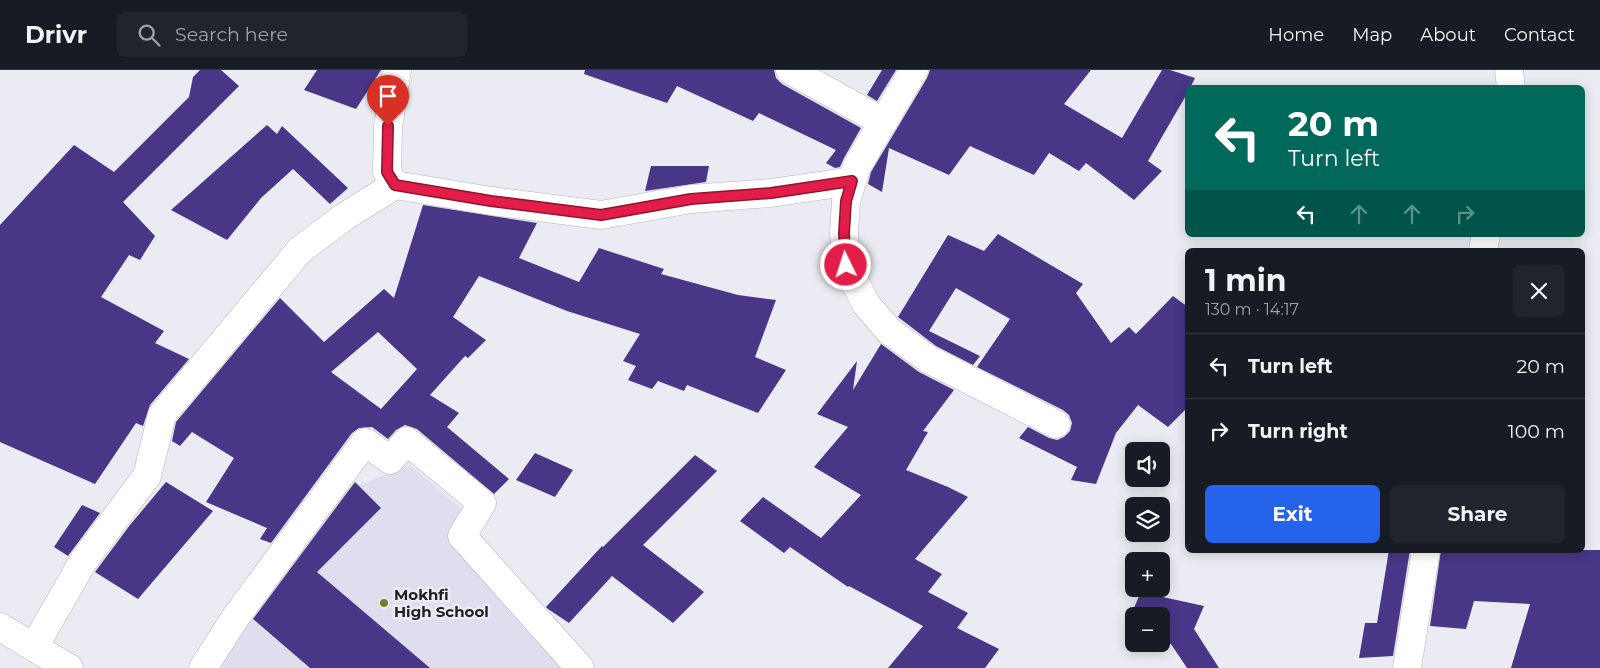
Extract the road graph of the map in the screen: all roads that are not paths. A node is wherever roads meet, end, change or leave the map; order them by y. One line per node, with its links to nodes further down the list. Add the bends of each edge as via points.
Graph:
1 (397, 70): 8 (street, via 388,126 387,172)
2 (790, 70): 6 (street)
3 (914, 70): 6 (street)
4 (1509, 70): 5 (street)
5 (1511, 85)
6 (883, 122): 7 (street, via 857,166)
7 (852, 181): 8 (street, via 771,193 691,199 601,215); 9 (street, via 846,201 846,265 866,304 889,331 928,359)
8 (395, 185): 12 (street, via 300,250 162,415 147,476 84,560)
9 (1056, 424)
10 (1426, 553): 16 (street)
11 (0, 627): 12 (street)
12 (34, 647): 13 (street)
13 (69, 668)
14 (203, 668): 15 (street, via 234,618 366,442 390,460 407,441 482,503 462,536)
15 (580, 668)
16 (1407, 668)

